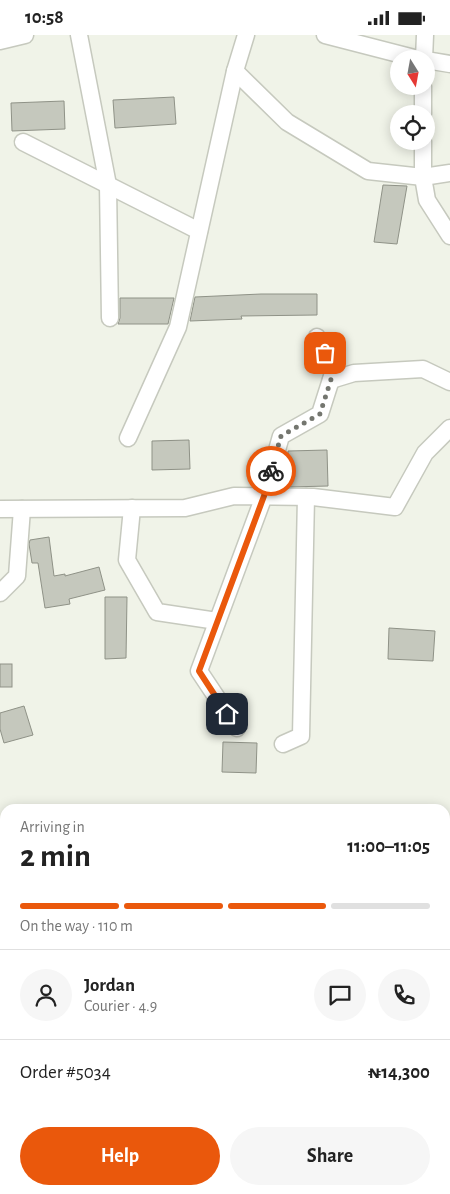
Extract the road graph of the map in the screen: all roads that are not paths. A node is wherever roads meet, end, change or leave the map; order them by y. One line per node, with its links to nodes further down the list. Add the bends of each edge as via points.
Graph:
1 (25, 35): 6 (street)
2 (79, 35): 16 (street)
3 (246, 35): 11 (street)
4 (325, 35): 8 (street)
5 (425, 35): 7 (street)
6 (0, 41)
7 (425, 50)
8 (390, 52)
9 (435, 62): 10 (street)
10 (450, 64)
11 (235, 71): 15 (street, via 287,122 368,171); 17 (street)
12 (23, 142): 16 (street)
13 (423, 150): 15 (street)
14 (450, 173): 15 (street)
15 (423, 177): 18 (street, via 427,200)
16 (108, 185): 17 (street); 19 (street)
17 (199, 231): 24 (street, via 178,327)
18 (450, 236)
19 (110, 318)
20 (317, 337): 21 (street, via 334,370)
21 (331, 380): 22 (street, via 354,373 423,369); 25 (street, via 320,414 281,436)
22 (450, 382)
23 (450, 428): 26 (street, via 425,453 395,507)
24 (128, 438)
25 (264, 496): 26 (street); 27 (street, via 234,496 185,508); 31 (street)
26 (306, 497): 33 (street, via 301,736)
27 (132, 508): 29 (street); 31 (street, via 127,560 157,612)
28 (0, 509): 29 (street)
29 (22, 509): 30 (street, via 17,575)
30 (0, 593)
31 (217, 621): 32 (street, via 199,671)
32 (237, 728)
33 (283, 744)

